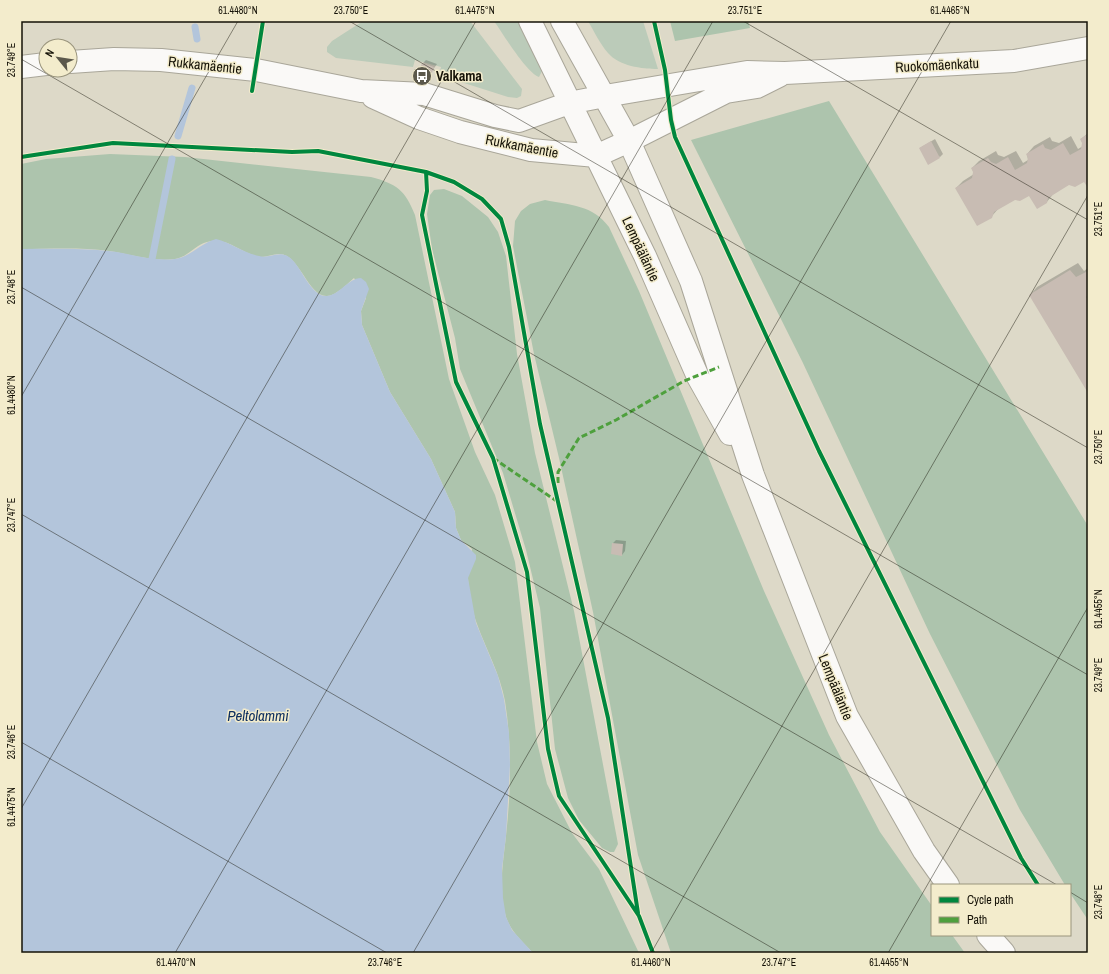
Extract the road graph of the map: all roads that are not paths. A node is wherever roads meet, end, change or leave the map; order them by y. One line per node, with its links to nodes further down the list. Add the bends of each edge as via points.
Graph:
1 (530, 21): 10 (main road, Lempääläntie)
2 (562, 21): 9 (main road, Lempääläntie)
3 (1088, 48): 7 (main road, Ruokomäenkatu, via 1014,61)
4 (78, 61): 8 (main road, Rukkamäentie, via 161,60 256,70)
5 (38, 65): 6 (main road)
6 (21, 67)
7 (785, 73): 9 (main road, Ruokomäenkatu, via 747,72); 11 (main road, Ruokomäenkatu, via 757,87 726,92)
8 (361, 91): 10 (main road, Rukkamäentie, via 424,94 518,121); 12 (main road, Rukkamäentie, via 419,118 489,140 531,150)
9 (605, 96): 10 (main road, Rukkamäentie); 11 (main road, Lempääläntie)
10 (569, 103): 12 (main road, Lempääläntie)
11 (629, 141): 12 (main road, Ruokomäenkatu); 13 (main road, Lempääläntie, via 691,281)
12 (596, 156): 13 (main road, Lempääläntie, via 645,256 698,377)
13 (753, 475): 14 (main road, Lempääläntie, via 847,716 924,851)
14 (947, 884)
15 (989, 936): 16 (main road)
16 (1004, 953)

